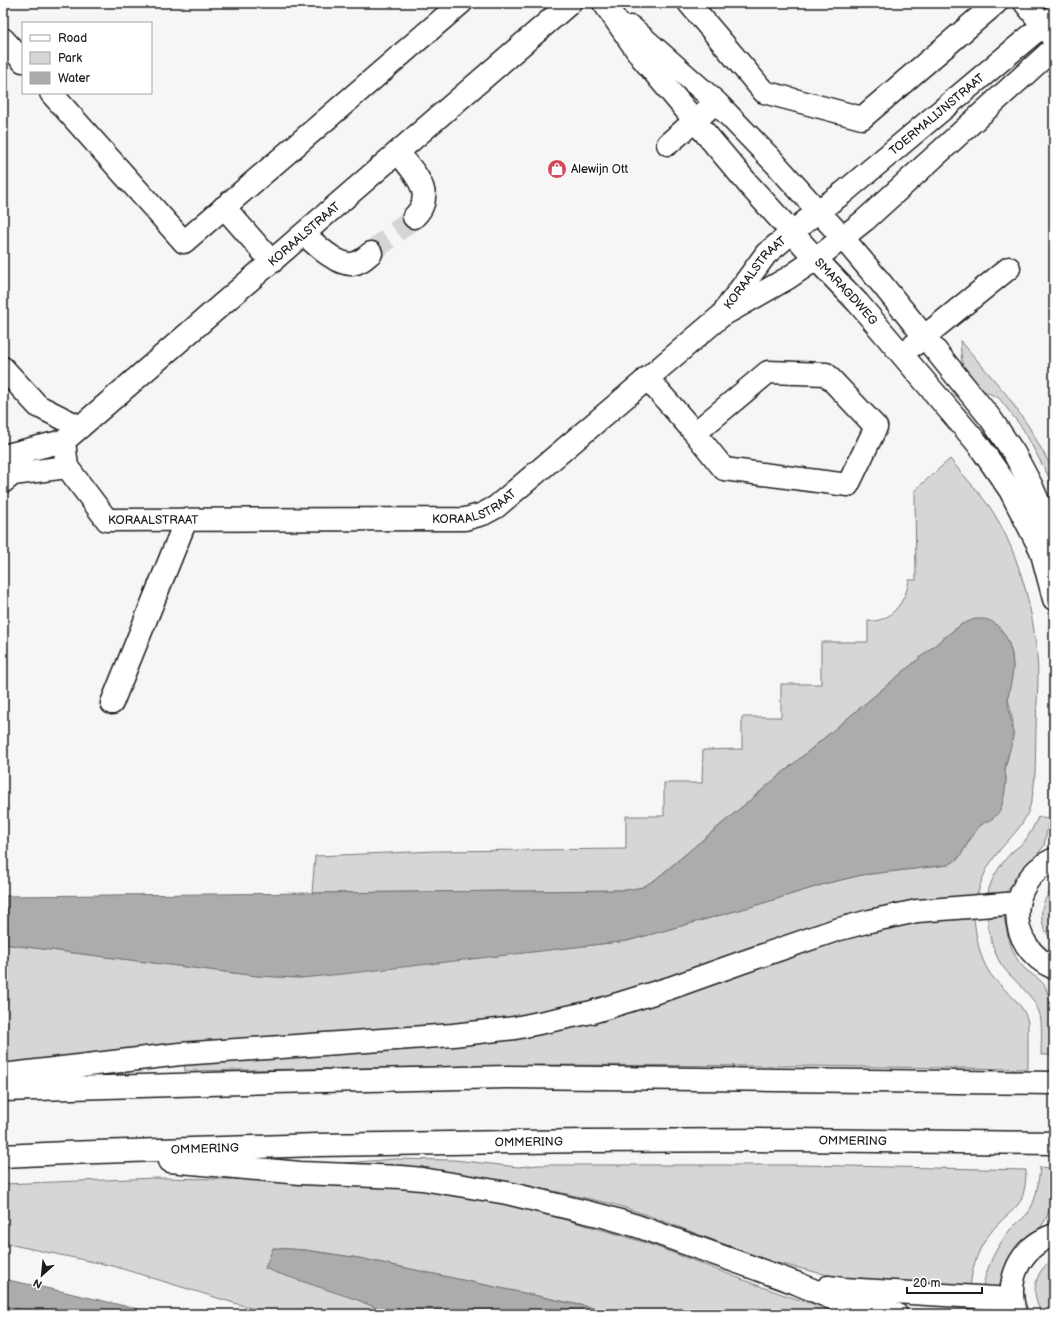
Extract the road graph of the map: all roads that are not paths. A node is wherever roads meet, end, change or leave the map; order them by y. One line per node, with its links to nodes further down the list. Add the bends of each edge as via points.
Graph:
1 (461, 3): 16 (main road)
2 (570, 3): 15 (main road, KORAALSTRAAT)
3 (604, 3): 12 (main road, SMARAGDWEG); 13 (main road, SMARAGDWEG, via 642,58)
4 (689, 3): 5 (main road, via 764,92 862,118)
5 (996, 3)
6 (1025, 3): 7 (main road)
7 (1050, 27): 17 (main road, TOERMALIJNSTRAAT)
8 (3, 39): 10 (main road)
9 (1054, 48): 21 (main road)
10 (22, 60)
11 (52, 94): 16 (main road, via 184,242)
12 (716, 102): 13 (main road); 17 (main road, SMARAGDWEG)
13 (694, 120): 14 (main road); 19 (main road, SMARAGDWEG)
14 (668, 144)
15 (398, 152): 18 (main road, via 424,191 424,202); 20 (main road, KORAALSTRAAT)
16 (224, 207): 24 (main road)
17 (818, 211): 19 (main road, TOERMALIJNSTRAAT); 21 (main road, SMARAGDWEG)
18 (414, 217)
19 (791, 233): 23 (main road, SMARAGDWEG); 26 (main road, KORAALSTRAAT, via 766,254)
20 (304, 234): 22 (main road, via 324,251 346,263 360,262); 24 (main road, KORAALSTRAAT)
21 (843, 238): 23 (main road, KORAALSTRAAT); 27 (main road, SMARAGDWEG)
22 (371, 253)
23 (816, 259): 26 (main road, KORAALSTRAAT); 28 (main road, SMARAGDWEG)
24 (272, 262): 32 (main road, KORAALSTRAAT)
25 (1009, 268): 27 (main road)
26 (721, 316): 30 (main road, KORAALSTRAAT)
27 (924, 336): 28 (main road); 37 (main road, SMARAGDWEG, via 991,419 1014,453)
28 (902, 354): 38 (main road, SMARAGDWEG, via 978,444 1010,490 1041,550)
29 (3, 368): 32 (main road, via 38,406)
30 (647, 378): 31 (main road); 36 (main road, KORAALSTRAAT, via 496,507 483,514 464,519)
31 (695, 433): 31 (main road, via 724,469 848,485 876,427 826,374 768,372)
32 (72, 434): 33 (main road); 34 (main road)
33 (3, 456)
34 (67, 467): 35 (main road, via 13,474); 36 (main road, KORAALSTRAAT, via 107,520)
35 (3, 482)
36 (186, 520): 39 (main road)
37 (1054, 538)
38 (1054, 599)
39 (112, 703)
40 (1054, 860): 41 (main road, via 1032,874 1023,888)
41 (1018, 903): 42 (main road, via 1017,920 1021,937 1031,952 1044,964); 43 (main road, via 917,911 870,921 836,930 592,1012 515,1028 453,1035 180,1054)
42 (1054, 968)
43 (3, 1075)
44 (1054, 1082): 45 (main road, via 508,1077)
45 (3, 1090)
46 (1054, 1143): 47 (main road, OMMERING, via 587,1141 317,1145)
47 (66, 1153): 48 (main road, OMMERING); 50 (main road, via 300,1173 400,1177 507,1193 637,1226)
48 (3, 1156)
49 (1054, 1235): 51 (main road, via 1038,1243 1023,1257 1014,1275)
50 (796, 1283): 51 (main road); 52 (main road, via 841,1302)
51 (1014, 1306)
52 (896, 1314)

